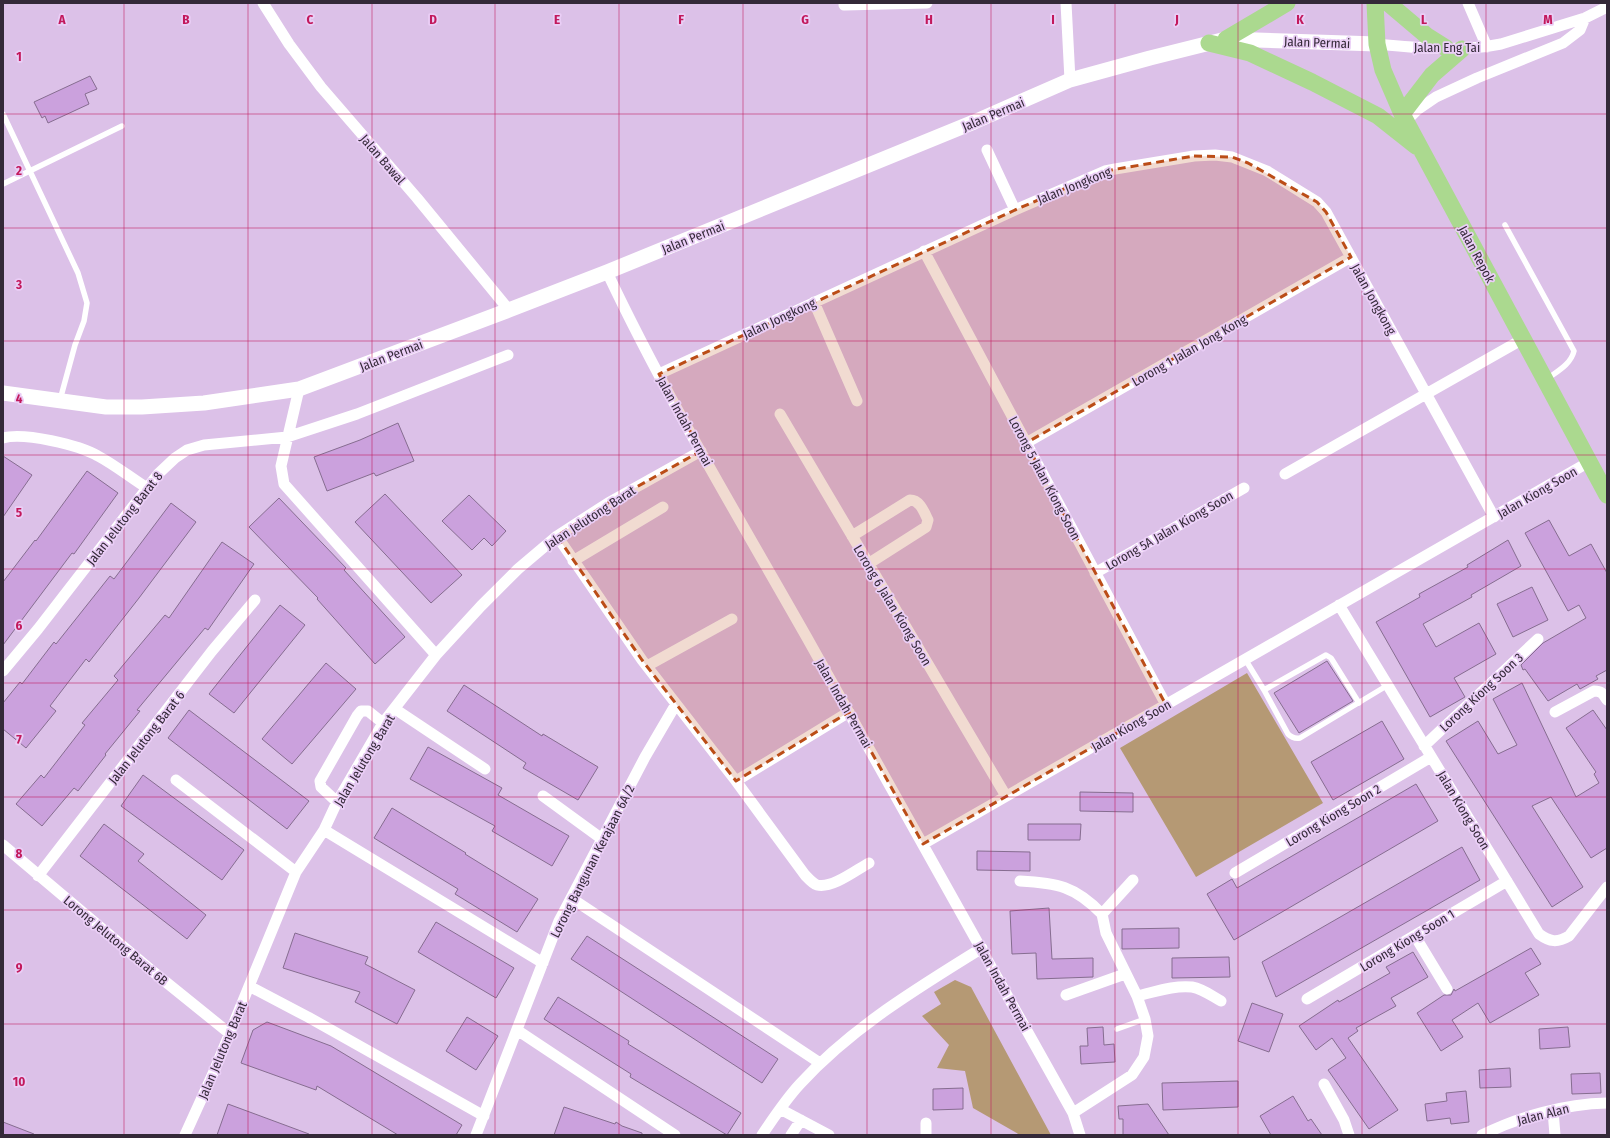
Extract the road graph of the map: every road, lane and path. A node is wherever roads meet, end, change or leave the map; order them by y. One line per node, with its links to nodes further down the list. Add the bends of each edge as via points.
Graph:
1 (263, 3): 30 (street, Jalan Bawal, via 321,87)
2 (927, 3): 8 (street)
3 (1066, 3): 16 (street)
4 (1286, 3): 11 (main road)
5 (1375, 3): 13 (main road, Jalan Repok)
6 (1388, 3): 15 (main road, via 1423,33)
7 (1468, 3): 14 (street)
8 (844, 5)
9 (1607, 7): 10 (street, Jalan Eng Tai)
10 (1585, 18): 14 (street, Jalan Eng Tai); 18 (street, via 1580,30 1563,43 1436,97)
11 (1226, 39): 12 (street, Jalan Permai); 13 (street, Jalan Permai)
12 (1209, 43): 16 (street, Jalan Permai); 21 (main road, via 1250,53 1312,82 1378,116)
13 (1377, 44): 15 (street, Jalan Eng Tai); 18 (main road, Jalan Repok, via 1383,70)
14 (1486, 47): 15 (street, Jalan Eng Tai)
15 (1454, 48): 18 (main road, via 1432,75)
16 (1070, 80): 28 (street, Jalan Permai, via 974,122)
17 (3, 114): 22 (lane)
18 (1404, 118): 21 (main road, Jalan Repok)
19 (122, 126): 22 (lane)
20 (986, 150): 24 (street)
21 (1421, 150): 31 (main road, Jalan Repok)
22 (30, 170): 23 (lane); 38 (lane, via 78,273 87,303)
23 (3, 184)
24 (1015, 210): 26 (street, Jalan Jongkong); 27 (street, Jalan Jongkong, via 1105,171 1194,156 1232,157 1267,171 1317,202 1326,212)
25 (1505, 225): 34 (lane, via 1574,351 1568,363)
26 (924, 251): 29 (street, Jalan Jongkong); 43 (street, Lorong 5 Jalan Kiong Soon)
27 (1351, 257): 37 (street, Jalan Jongkong); 43 (street, Lorong 1 Jalan Jong Kong)
28 (607, 272): 30 (street, Jalan Permai); 33 (street, Jalan Indah Permai)
29 (814, 302): 33 (street, Jalan Jongkong); 39 (street)
30 (509, 310): 35 (street, Jalan Permai)
31 (1523, 339): 34 (main road, Jalan Repok); 37 (street)
32 (508, 354): 41 (street, Jalan Jelutong Barat 8, via 357,414)
33 (659, 374): 44 (street, Jalan Indah Permai)
34 (1546, 381): 45 (main road, Jalan Repok)
35 (299, 389): 38 (street, Jalan Permai, via 204,403 142,407 106,407); 41 (street)
36 (3, 393): 38 (street, Jalan Permai)
37 (1426, 394): 46 (street); 51 (street, Jalan Jongkong)
38 (60, 400)
39 (857, 401)
40 (780, 414): 53 (street, Lorong 6 Jalan Kiong Soon)
41 (287, 437): 47 (street, Jalan Jelutong Barat 8, via 204,445 187,450 158,474); 61 (street, via 281,466 284,484)
42 (3, 438): 47 (street, via 23,436 80,448 99,456)
43 (1026, 443): 56 (street, Lorong 5 Jalan Kiong Soon)
44 (700, 451): 52 (street, Jalan Jelutong Barat, via 608,503); 72 (street, Jalan Indah Permai)
45 (1589, 462): 49 (main road, Jalan Repok); 51 (street, Jalan Kiong Soon)
46 (1285, 474)
47 (147, 488): 64 (street, Jalan Jelutong Barat 8)
48 (1244, 488): 56 (street, Lorong 5A Jalan Kiong Soon)
49 (1607, 495)
50 (663, 507): 54 (street)
51 (1494, 517): 58 (street, Jalan Kiong Soon)
52 (557, 536): 54 (street); 61 (street, Jalan Jelutong Barat, via 518,569)
53 (852, 536): 55 (street, Lorong 6 Jalan Kiong Soon); 55 (street, via 910,500 918,502 928,520 926,527)
54 (573, 561): 63 (street)
55 (868, 564): 81 (street, Lorong 6 Jalan Kiong Soon)
56 (1095, 573): 70 (street, Lorong 5 Jalan Kiong Soon)
57 (255, 600): 90 (street, Jalan Jelutong Barat 6)
58 (1339, 605): 62 (street, Jalan Kiong Soon); 65 (street, Jalan Kiong Soon)
59 (732, 619): 63 (street)
60 (1538, 639): 75 (street, Lorong Kiong Soon 3)
61 (436, 655): 71 (street, Jalan Jelutong Barat)
62 (1245, 659): 66 (lane); 70 (street, Jalan Kiong Soon)
63 (647, 666): 69 (street)
64 (3, 671)
65 (1388, 686): 68 (lane); 75 (street, Jalan Kiong Soon)
66 (1264, 690): 68 (lane, via 1326,655 1331,658); 68 (lane, via 1288,734 1293,738 1300,738)
67 (1607, 700): 73 (street, via 1603,693 1594,691)
68 (1359, 703)
69 (676, 704): 79 (street); 84 (street, Lorong Bangunan Kerajaan 6A/2)
70 (1166, 705): 81 (street, Jalan Kiong Soon)
71 (395, 709): 74 (street, Jalan Jelutong Barat); 77 (street)
72 (849, 712): 79 (street); 85 (street, Jalan Indah Permai)
73 (1556, 712)
74 (383, 723): 82 (street, Jalan Jelutong Barat); 82 (street, via 368,711 361,711 357,716 320,781 321,787)
75 (1424, 746): 76 (street, Jalan Kiong Soon)
76 (1431, 757): 89 (street, Lorong Kiong Soon 2); 93 (street, Jalan Kiong Soon)
77 (485, 769)
78 (176, 780): 88 (street)
79 (736, 781): 87 (street, via 813,883 826,885 839,881)
80 (543, 796): 84 (street)
81 (1006, 796): 85 (street, Jalan Kiong Soon)
82 (337, 802): 83 (street, Jalan Jelutong Barat)
83 (324, 830): 88 (street, Jalan Jelutong Barat); 99 (street)
84 (602, 839): 95 (street, Lorong Bangunan Kerajaan 6A/2)
85 (923, 844): 98 (street, Jalan Indah Permai)
86 (3, 845): 90 (street, Lorong Jelutong Barat 6B)
87 (868, 863)
88 (296, 872): 101 (street, Jalan Jelutong Barat)
89 (1235, 873)
90 (38, 876): 110 (street, Lorong Jelutong Barat 6B)
91 (1133, 880): 96 (street)
92 (1020, 881): 96 (street, via 1045,882 1067,887 1089,901)
93 (1507, 881): 94 (street, Jalan Kiong Soon, via 1539,934 1553,941 1569,936); 97 (street, Lorong Kiong Soon 1)
94 (1607, 887)
95 (571, 898): 99 (street, Lorong Bangunan Kerajaan 6A/2); 111 (street)
96 (1102, 914): 100 (street, via 1106,933)
97 (1415, 936): 102 (street); 105 (street, Lorong Kiong Soon 1)
98 (982, 948): 111 (street, via 874,1018); 116 (street, Jalan Indah Permai)
99 (543, 963): 109 (street, Lorong Bangunan Kerajaan 6A/2)
100 (1125, 974): 103 (street); 104 (street)
101 (249, 986): 110 (street, Jalan Jelutong Barat); 117 (street)
102 (1447, 989)
103 (1066, 995)
104 (1137, 996): 106 (street, via 1175,987 1193,987); 107 (street)
105 (1307, 999)
106 (1221, 1001)
107 (1145, 1019): 108 (lane); 116 (street, via 1148,1036 1144,1057 1132,1075)
108 (1117, 1029)
109 (517, 1030): 117 (street, Lorong Bangunan Kerajaan 6A/2); 122 (street)
110 (229, 1033): 120 (street, Jalan Jelutong Barat)
111 (820, 1063): 114 (street)
112 (1324, 1084): 128 (street, via 1344,1120)
113 (1607, 1103): 115 (street, Jalan Alan)
114 (780, 1109): 118 (street); 123 (street)
115 (1553, 1111): 129 (street, Jalan Alan, via 1521,1119); 130 (street)
116 (1073, 1113): 127 (street, Jalan Indah Permai)
117 (484, 1116): 121 (street, Lorong Bangunan Kerajaan 6A/2)
118 (801, 1120): 124 (street); 125 (street)
119 (926, 1124): 126 (street)
120 (185, 1135)
121 (476, 1135)
122 (675, 1135)
123 (762, 1135)
124 (791, 1135)
125 (829, 1135)
126 (926, 1135)
127 (1080, 1135)
128 (1349, 1135)
129 (1482, 1135)
130 (1555, 1135)

